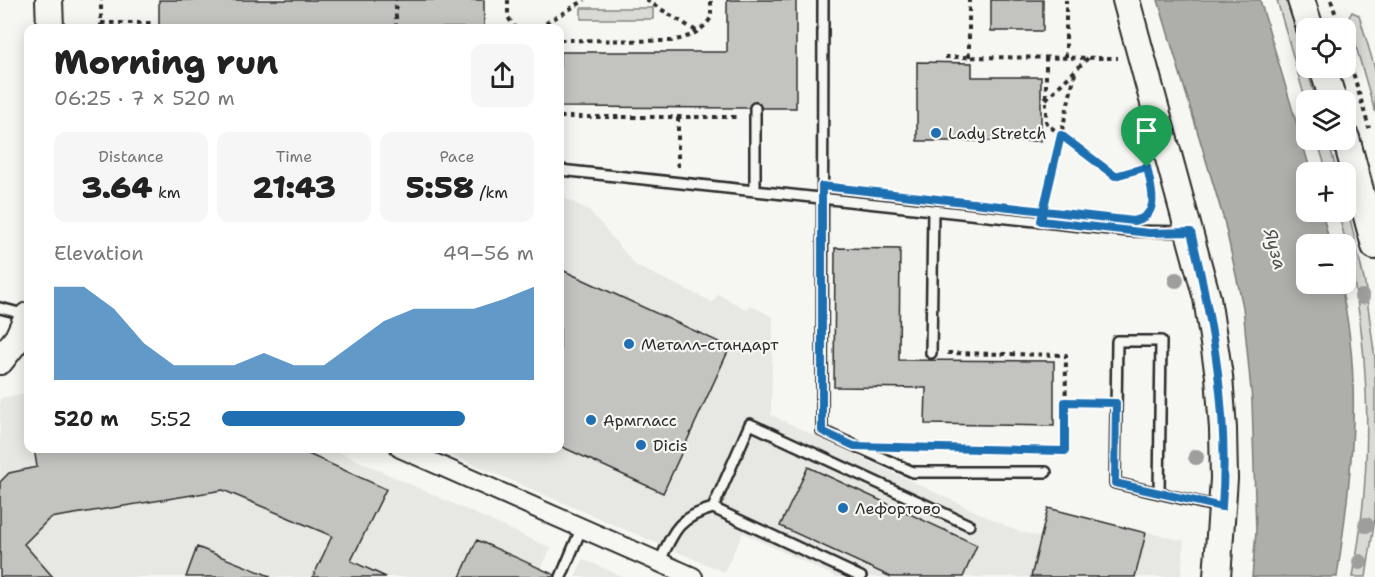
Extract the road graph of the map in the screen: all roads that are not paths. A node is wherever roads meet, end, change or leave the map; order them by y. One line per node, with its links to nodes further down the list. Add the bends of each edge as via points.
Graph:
1 (49, 0): 6 (main road)
2 (823, 0): 11 (lane)
3 (1126, 0): 13 (main road, via 1131,63)
4 (1301, 0): 5 (main road)
5 (1307, 18)
6 (51, 24)
7 (755, 112): 10 (lane)
8 (1349, 150): 14 (main road)
9 (564, 170): 10 (lane)
10 (755, 191): 11 (lane)
11 (822, 197): 12 (lane); 21 (lane, via 822,431 913,472)
12 (933, 210): 13 (lane, via 1128,231); 18 (lane)
13 (1191, 232): 23 (main road, via 1207,298 1219,376)
14 (1375, 246)
15 (0, 308): 16 (lane)
16 (24, 315)
17 (24, 325): 19 (main road)
18 (931, 353)
19 (0, 361)
20 (412, 453): 26 (street)
21 (1046, 472)
22 (1159, 493): 22 (lane, via 1115,483 1117,341 1161,341); 23 (lane)
23 (1222, 507): 31 (main road)
24 (713, 508): 25 (lane, via 750,424); 27 (lane, via 691,514 675,527); 30 (lane)
25 (969, 525)
26 (582, 527): 27 (street); 28 (lane)
27 (659, 563): 29 (street)
28 (561, 577)
29 (693, 577)
30 (861, 577)
31 (1217, 577)

